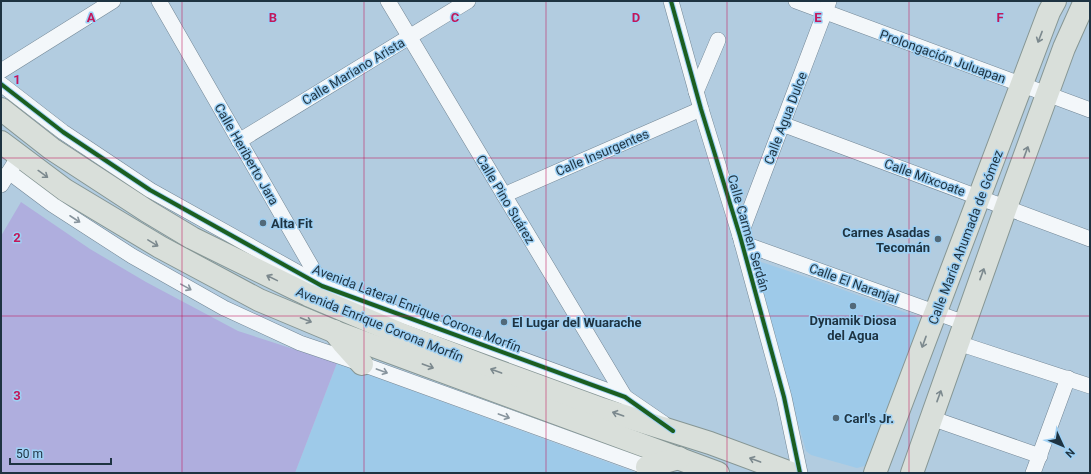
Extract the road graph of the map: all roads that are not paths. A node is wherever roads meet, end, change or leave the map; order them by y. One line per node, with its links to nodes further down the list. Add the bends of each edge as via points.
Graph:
1 (113, 1): 12 (street)
2 (159, 1): 21 (street, Calle Heriberto Jara)
3 (388, 1): 10 (street, Calle Pino Suárez)
4 (468, 1): 10 (street, Calle Mariano Arista)
5 (671, 1): 15 (street, Calle Carmen Serdán)
6 (796, 1): 9 (street, Prolongación Juluapan)
7 (1055, 1): 14 (main road, Calle María Ahumada de Gómez, one-way to 14)
8 (1085, 1): 16 (main road, Calle María Ahumada de Gómez)
9 (827, 6): 14 (street, Prolongación Juluapan); 20 (street, Calle Agua Dulce)
10 (410, 36): 21 (street, Calle Mariano Arista); 25 (street, Calle Pino Suárez)
11 (718, 40): 15 (street)
12 (1, 70)
13 (1, 84): 30 (street, Avenida Lateral Enrique Corona Morfín, via 63,132 150,190)
14 (1022, 85): 16 (street, Prolongación Juluapan); 26 (main road, Calle María Ahumada de Gómez)
15 (696, 92): 18 (street, Calle Carmen Serdán)
16 (1047, 94): 19 (street, Prolongación Juluapan); 27 (main road, Calle María Ahumada de Gómez, one-way to 16)
17 (1, 109): 31 (main road, Avenida Enrique Corona Morfín, one-way to 17, via 192,238 52,149)
18 (701, 110): 25 (street, Calle Insurgentes); 28 (street, Calle Carmen Serdán)
19 (1090, 110)
20 (782, 124): 26 (street, Calle Mixcoate); 28 (street, Calle Agua Dulce)
21 (239, 141): 30 (street, Calle Heriberto Jara)
22 (1, 142): 23 (main road, Avenida Enrique Corona Morfín)
23 (14, 164): 24 (street); 33 (main road, Avenida Enrique Corona Morfín, one-way to 33, via 65,190 173,255 259,300); 35 (street, one-way to 35, via 53,205 132,256 224,308 300,343)
24 (1, 185)
25 (504, 195): 38 (street, Calle Pino Suárez)
26 (980, 198): 27 (street, Calle Mixcoate); 32 (main road, Calle María Ahumada de Gómez)
27 (1006, 207): 29 (street, Calle Mixcoate); 34 (main road, Calle María Ahumada de Gómez, one-way to 27)
28 (742, 239): 32 (street, Calle El Naranjal); 46 (street, Calle Carmen Serdán, via 784,397)
29 (1090, 239)
30 (322, 286): 31 (street, Calle Heriberto Jara); 38 (street, Avenida Lateral Enrique Corona Morfín)
31 (334, 306): 40 (main road, Avenida Enrique Corona Morfín, one-way to 31, via 492,369)
32 (935, 313): 34 (street, Calle El Naranjal); 47 (main road, Calle María Ahumada de Gómez, one-way to 47)
33 (333, 330): 35 (main road); 42 (main road, Avenida Enrique Corona Morfín, one-way to 42)
34 (961, 333): 36 (street, Calle El Naranjal); 39 (main road, Calle María Ahumada de Gómez, one-way to 34)
35 (362, 364): 43 (street, one-way to 43)
36 (1068, 378): 37 (street, Calle El Naranjal); 41 (street)
37 (1090, 386)
38 (625, 397): 40 (street, Avenida Lateral Enrique Corona Morfín)
39 (931, 418): 41 (street); 48 (main road, Calle María Ahumada de Gómez)
40 (673, 431): 45 (main road, Avenida Enrique Corona Morfín, one-way to 40)
41 (1040, 456): 49 (street)
42 (679, 458): 43 (main road); 44 (main road, Avenida Enrique Corona Morfín)
43 (655, 470)
44 (718, 473)
45 (791, 473)
46 (800, 473)
47 (876, 473)
48 (912, 473)
49 (1033, 473)

